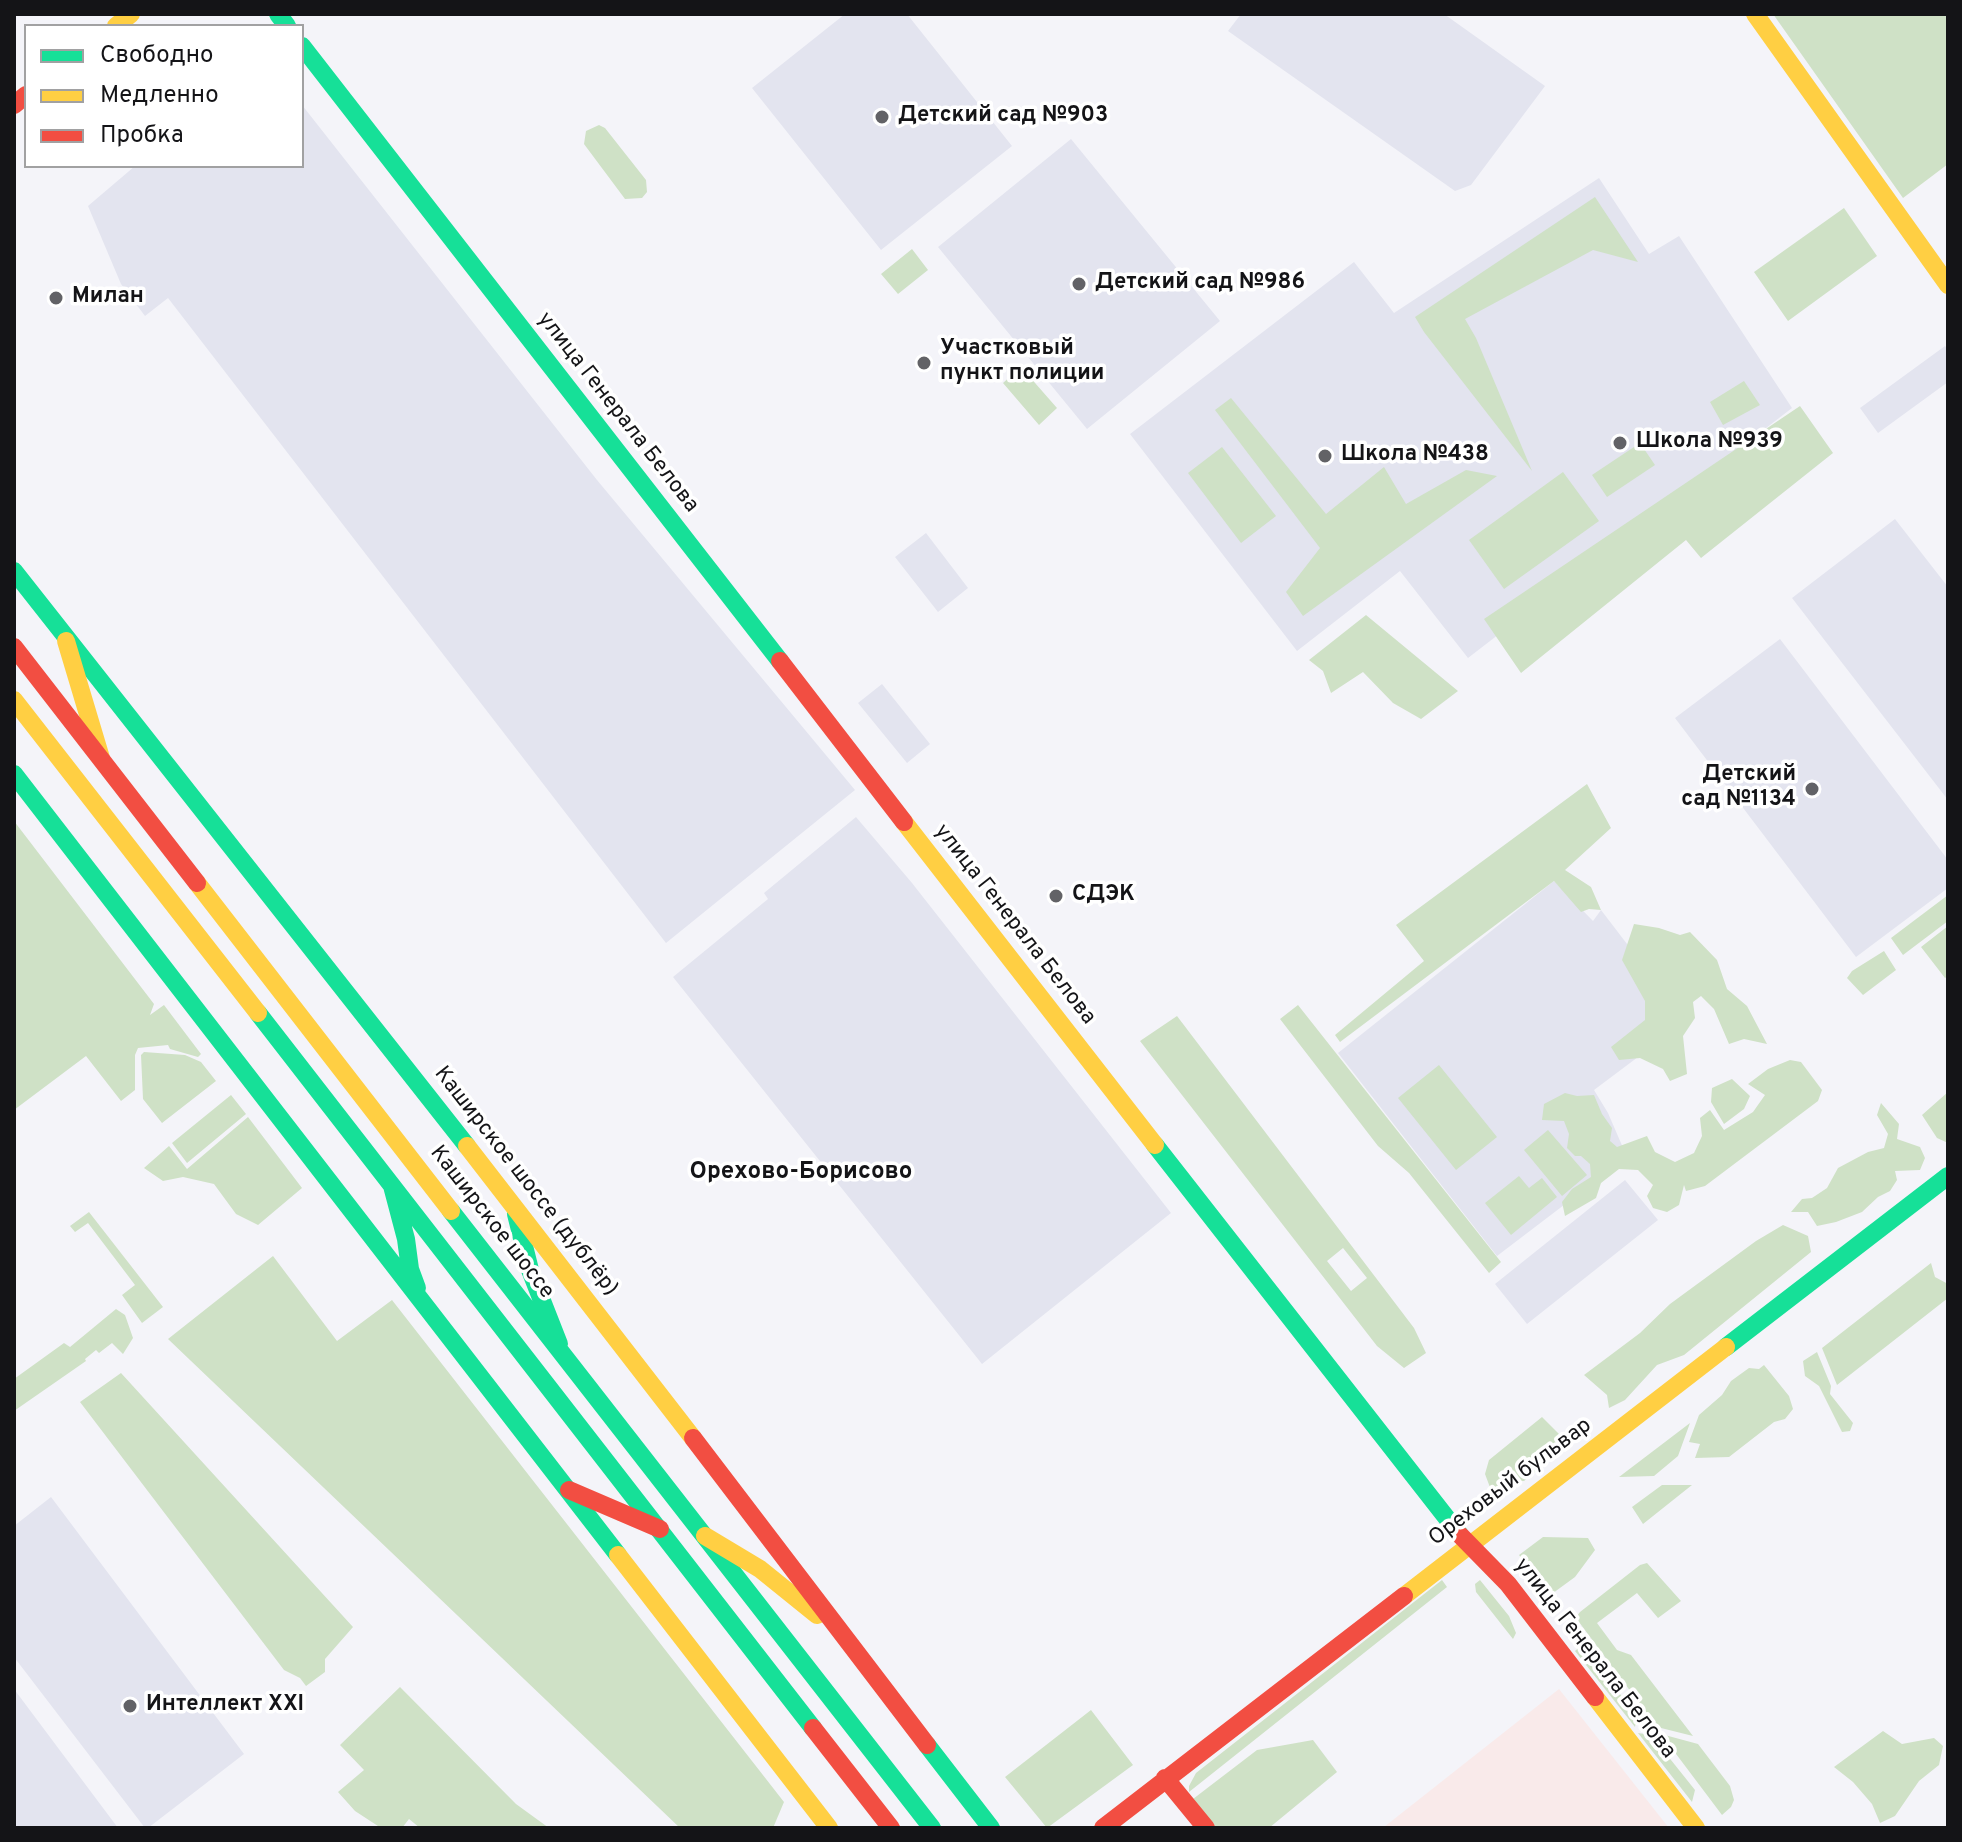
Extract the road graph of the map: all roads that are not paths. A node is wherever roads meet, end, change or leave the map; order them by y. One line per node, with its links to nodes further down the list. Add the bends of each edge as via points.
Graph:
1 (1755, 14): 3 (main road)
2 (304, 49): 18 (main road, улица Генерала Белова)
3 (1948, 285)
4 (14, 571): 5 (main road, Каширское шоссе (дублёр))
5 (62, 628): 8 (main road); 12 (main road, Каширское шоссе (дублёр))
6 (14, 647): 8 (main road, Каширское шоссе)
7 (14, 700): 11 (main road)
8 (103, 763): 14 (main road, Каширское шоссе)
9 (14, 774): 13 (main road)
10 (1948, 1176): 18 (main road, Ореховый бульвар)
11 (390, 1181): 13 (main road); 16 (main road)
12 (514, 1205): 14 (main road, via 530,1270); 19 (main road, Каширское шоссе (дублёр))
13 (422, 1301): 15 (main road)
14 (564, 1357): 17 (main road, Каширское шоссе)
15 (568, 1490): 16 (main road); 21 (main road)
16 (660, 1529): 22 (main road)
17 (701, 1534): 19 (main road, via 760,1569); 23 (main road, Каширское шоссе)
18 (1468, 1545): 20 (main road, Ореховый бульвар); 27 (main road, улица Генерала Белова, via 1508,1584)
19 (846, 1638): 24 (main road, Каширское шоссе (дублёр))
20 (1165, 1778): 25 (main road, Ореховый бульвар); 26 (main road)
21 (829, 1828)
22 (891, 1828)
23 (932, 1828)
24 (991, 1828)
25 (1103, 1828)
26 (1206, 1828)
27 (1696, 1828)

